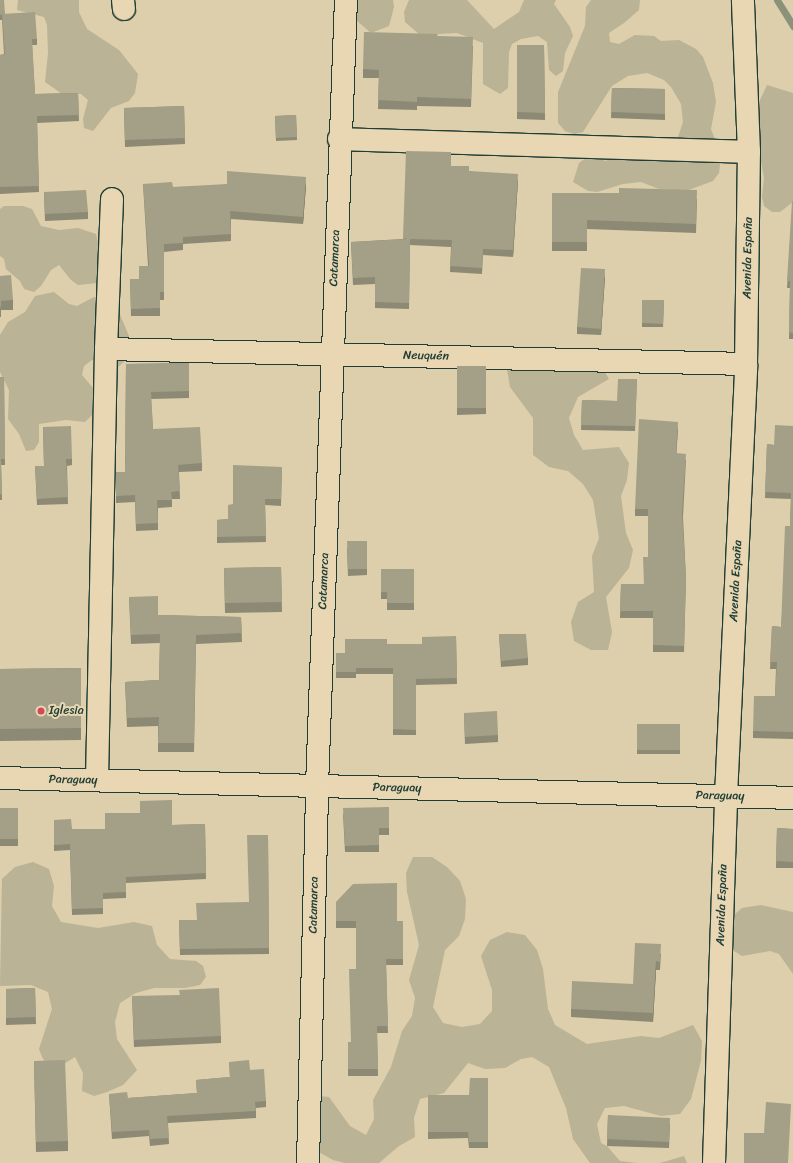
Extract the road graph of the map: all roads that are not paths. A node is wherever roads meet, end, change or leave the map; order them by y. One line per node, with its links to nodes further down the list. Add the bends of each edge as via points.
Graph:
1 (346, 0): 3 (street, Catamarca)
2 (743, 0): 4 (street, Avenida España)
3 (339, 139): 4 (street); 7 (street, Catamarca)
4 (749, 152): 8 (street, Avenida España)
5 (112, 200): 6 (street)
6 (106, 349): 7 (street, Neuquén); 10 (street)
7 (332, 354): 8 (street, Neuquén); 11 (street, Catamarca)
8 (746, 364): 12 (street, Avenida España)
9 (0, 778): 10 (street, Paraguay)
10 (97, 780): 11 (street, Paraguay)
11 (317, 786): 12 (street, Paraguay); 14 (street, Catamarca)
12 (726, 796): 13 (street, Paraguay); 15 (street, Avenida España)
13 (793, 798)
14 (308, 1163)
15 (714, 1163)

